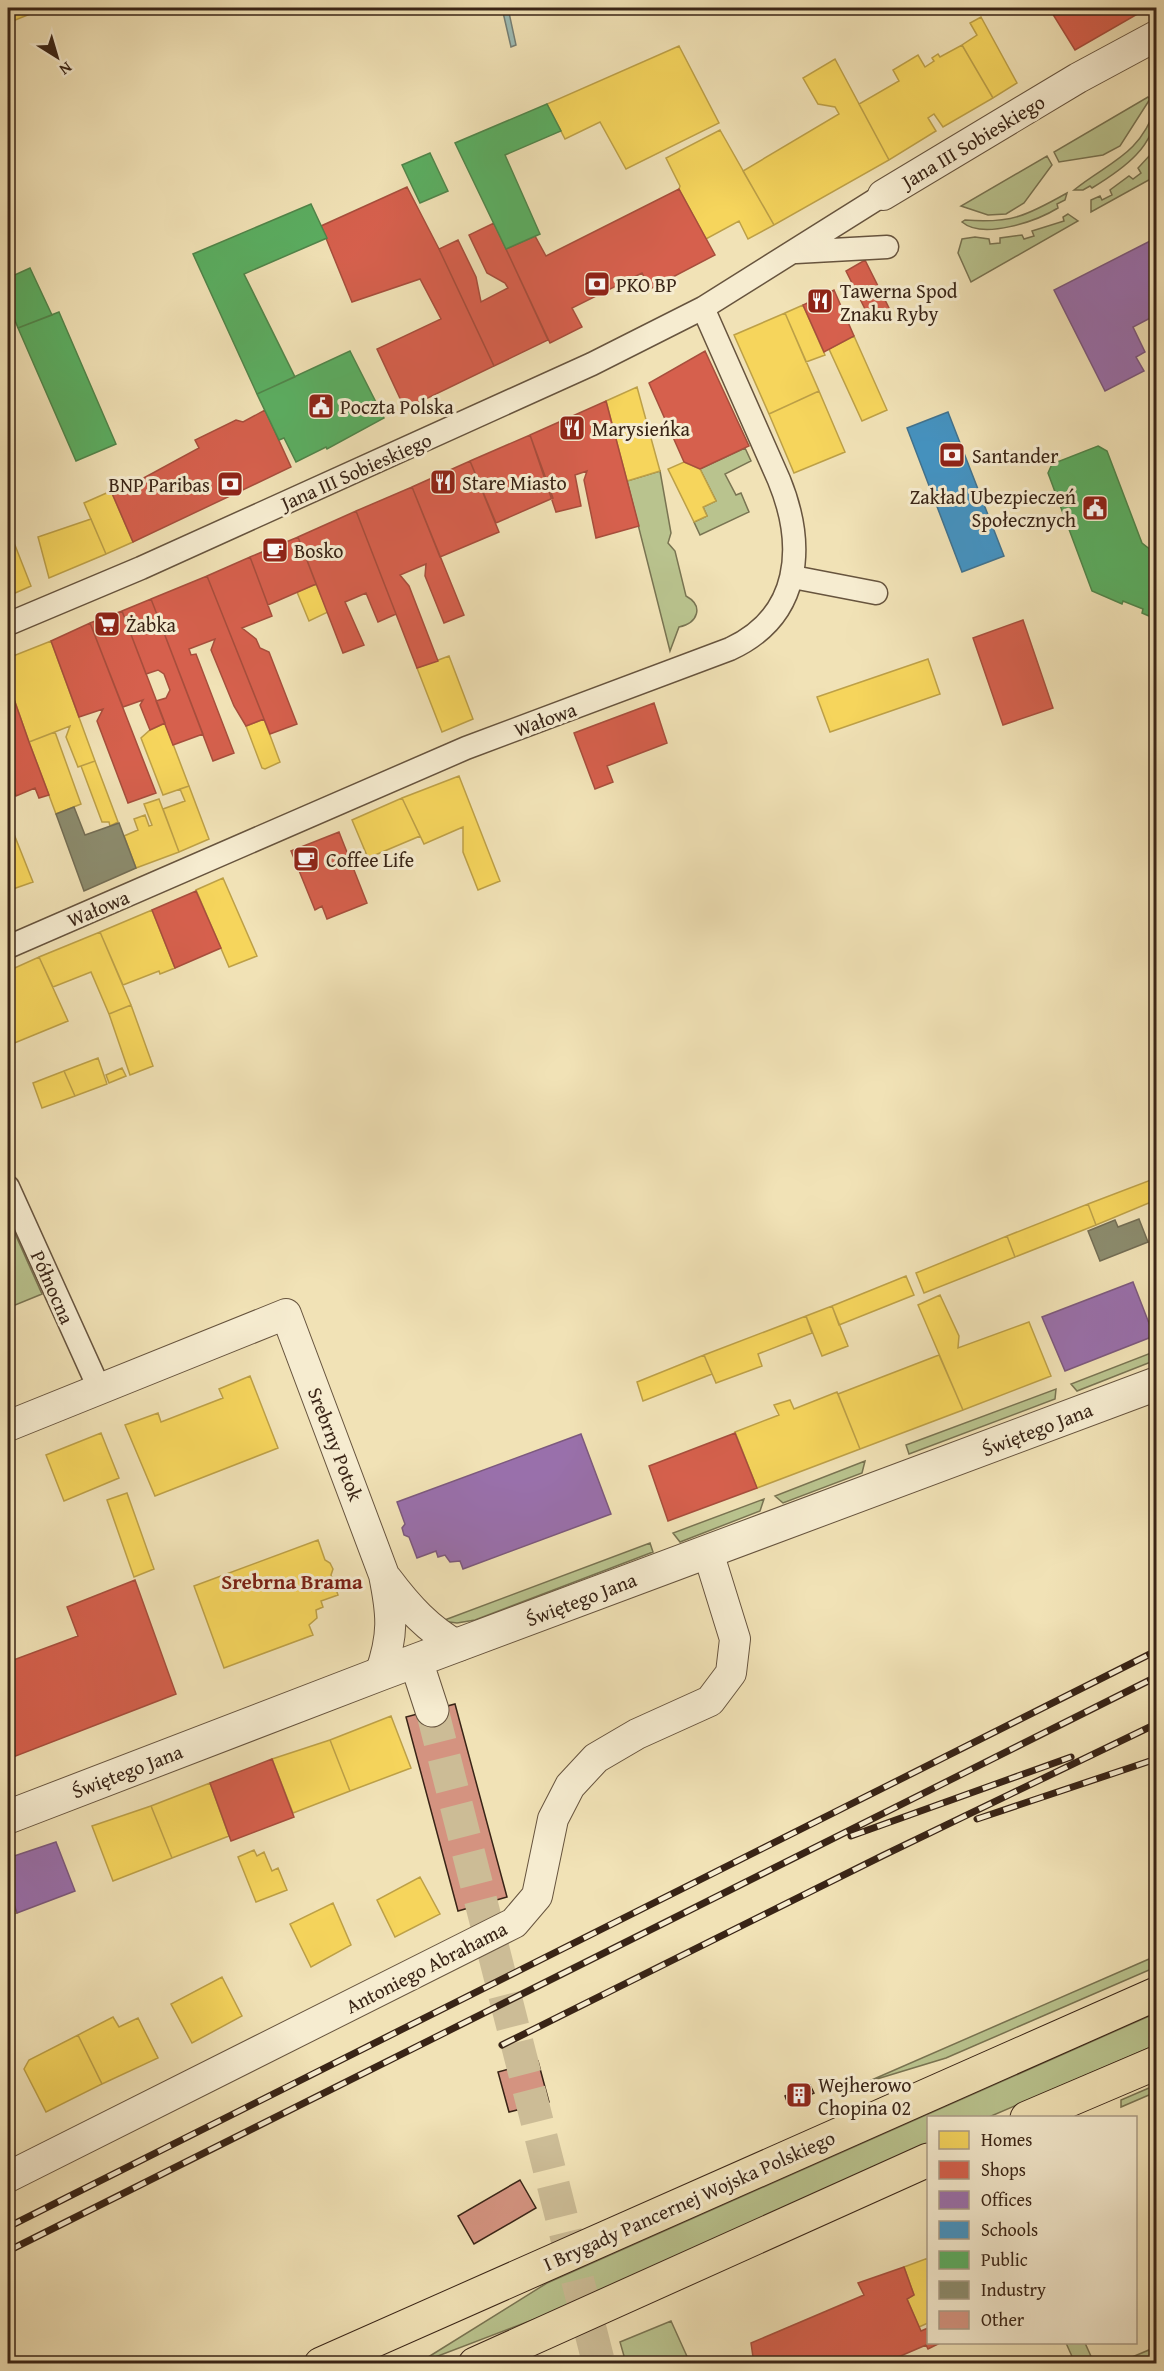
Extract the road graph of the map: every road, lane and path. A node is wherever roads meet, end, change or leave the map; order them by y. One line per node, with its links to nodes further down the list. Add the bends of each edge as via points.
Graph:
1 (1156, 36): 2 (street, Jana III Sobieskiego)
2 (883, 195): 4 (street, Jana III Sobieskiego)
3 (887, 247): 4 (street, Jana III Sobieskiego)
4 (793, 252): 5 (street, Jana III Sobieskiego)
5 (703, 308): 6 (street, Wałowa, via 788,502 796,554); 8 (street, Jana III Sobieskiego, via 592,364)
6 (793, 577): 7 (street); 9 (street, Wałowa, via 766,624 747,641 466,748)
7 (876, 593)
8 (8, 624)
9 (8, 947)
10 (8, 1187): 12 (street, Północna)
11 (1156, 1384): 14 (street, Świętego Jana)
12 (99, 1388): 13 (street); 15 (street, Srebrny Potok, via 286,1314)
13 (8, 1426)
14 (708, 1551): 16 (street, Świętego Jana); 25 (street, Antoniego Abrahama, via 735,1639 731,1673 710,1701 637,1734 596,1758 570,1786 553,1819 537,1896 514,1923)
15 (384, 1575): 16 (street, Srebrny Potok, via 410,1609); 18 (street, Srebrny Potok, via 392,1616 387,1656)
16 (458, 1646): 17 (street, Świętego Jana)
17 (416, 1661): 18 (street, Świętego Jana); 19 (street)
18 (380, 1674): 20 (street, Świętego Jana)
19 (432, 1710)
20 (8, 1817)
21 (1156, 1994): 26 (main road, I Brygady Pancernej Wojska Polskiego)
22 (1156, 2063): 23 (main road)
23 (1032, 2116)
24 (927, 2160): 27 (main road)
25 (8, 2177)
26 (321, 2364)
27 (475, 2364)

